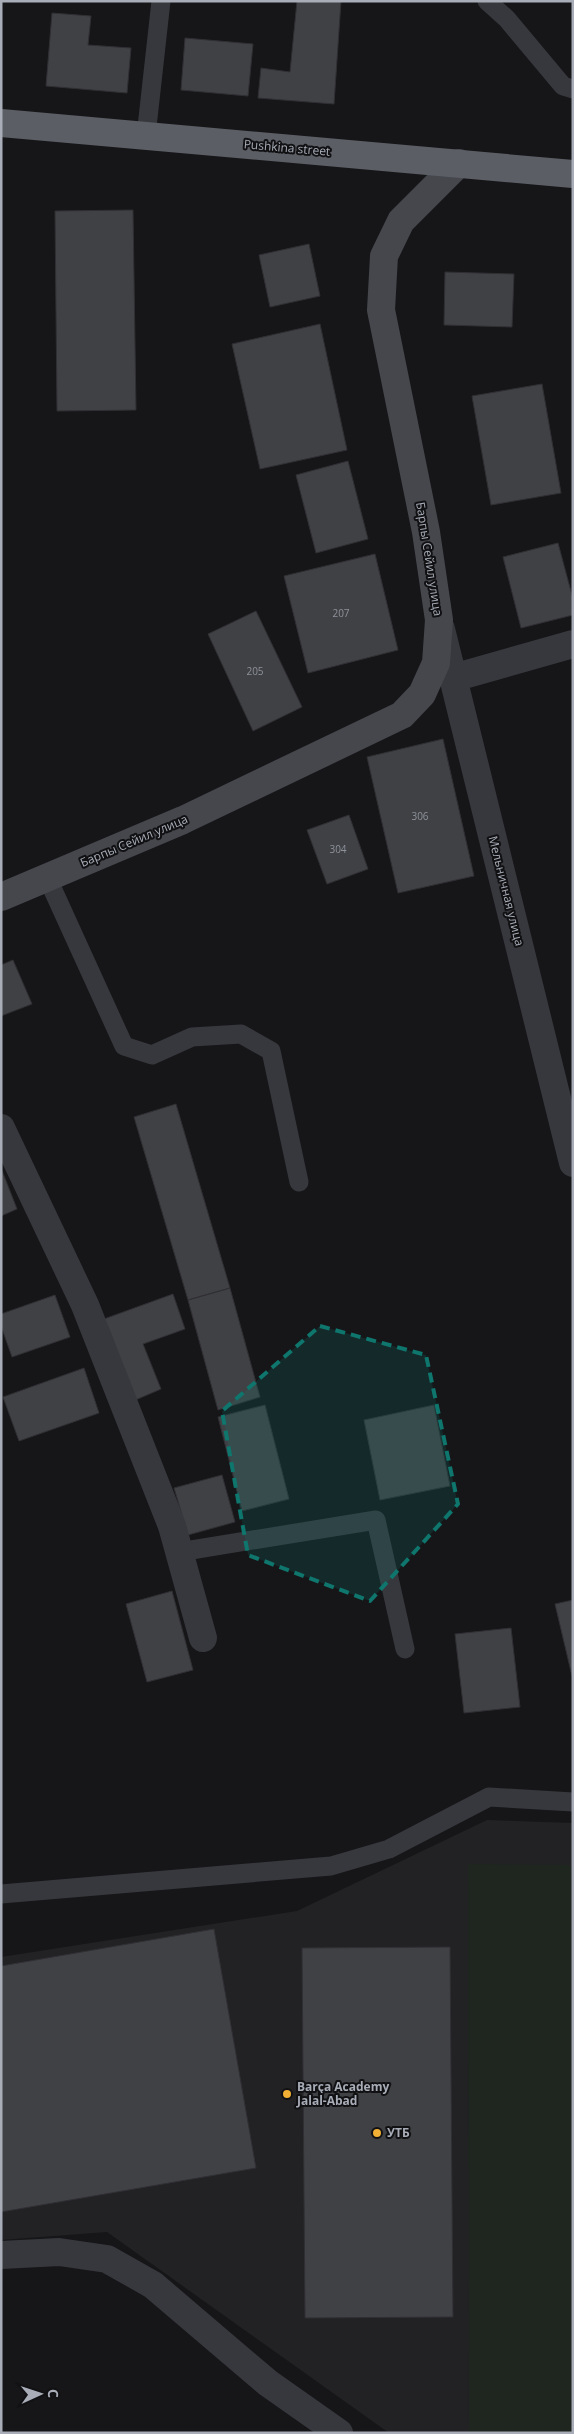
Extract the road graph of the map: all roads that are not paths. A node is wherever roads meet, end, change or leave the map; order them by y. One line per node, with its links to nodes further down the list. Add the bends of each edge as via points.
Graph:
1 (161, 1): 5 (lane)
2 (487, 1): 3 (lane, via 508,19 563,86)
3 (573, 89)
4 (1, 123): 5 (highway, Pushkina street)
5 (146, 136): 6 (highway, Pushkina street)
6 (459, 163): 7 (highway, Pushkina street); 8 (main road, Барпы Сейил улица, via 401,221 384,256 381,310 426,532)
7 (572, 172)
8 (439, 620): 10 (street, Мельничная улица); 11 (main road, Барпы Сейил улица, via 436,663 422,694 402,715 182,820)
9 (573, 644): 10 (street)
10 (453, 678): 13 (street, Мельничная улица)
11 (47, 877): 12 (main road, Барпы Сейил улица); 16 (lane, via 124,1046 152,1055 192,1037 241,1034 272,1051)
12 (1, 896)
13 (567, 1113): 15 (street, Мельничная улица)
14 (1, 1128): 17 (street, via 85,1304)
15 (573, 1163)
16 (299, 1182)
17 (180, 1552): 18 (street); 19 (lane, via 376,1520)
18 (203, 1638)
19 (405, 1649)
20 (573, 1802): 21 (lane, via 489,1797 389,1849 331,1866)
21 (1, 1894)
22 (1, 2255): 23 (street, via 59,2252 107,2259 153,2285 268,2383)
23 (339, 2433)

